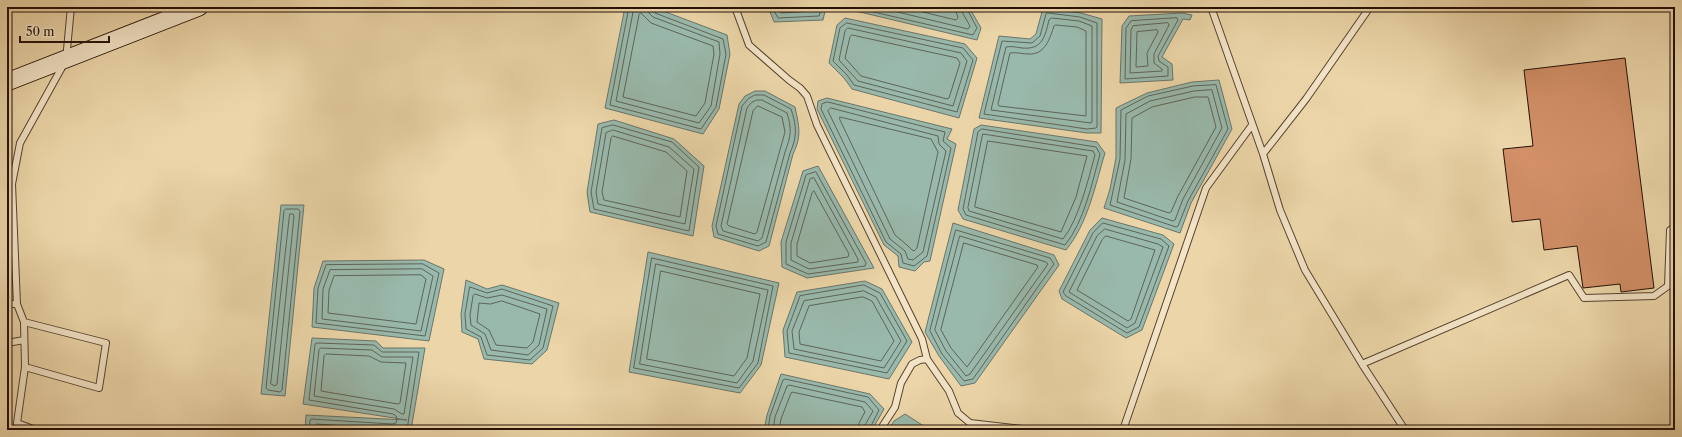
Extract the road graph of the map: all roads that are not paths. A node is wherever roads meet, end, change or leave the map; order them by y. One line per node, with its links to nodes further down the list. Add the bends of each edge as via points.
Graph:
1 (71, 7): 6 (lane)
2 (199, 7): 6 (street)
3 (735, 7): 16 (lane, via 749,45 807,96 817,125 922,339)
4 (1211, 7): 8 (lane)
5 (1370, 7): 9 (lane, via 1306,99)
6 (66, 60): 7 (street); 12 (lane, via 20,143 12,184)
7 (7, 82)
8 (1252, 125): 9 (lane); 22 (lane, via 1206,188)
9 (1263, 154): 17 (lane, via 1280,210 1305,270)
10 (1675, 228): 17 (lane, via 1670,230 1668,286 1654,296 1584,298 1569,275)
11 (7, 304): 12 (lane)
12 (17, 304): 13 (lane)
13 (24, 322): 14 (lane); 18 (lane, via 106,343 99,388)
14 (24, 340): 15 (lane); 18 (lane)
15 (7, 343)
16 (927, 359): 20 (lane, via 912,364 900,383 896,407); 21 (lane, via 949,391 958,413 970,423)
17 (1362, 364): 23 (lane)
18 (25, 368): 19 (lane, via 17,423)
19 (36, 430)
20 (880, 430)
21 (1032, 430)
22 (1123, 430)
23 (1405, 430)

